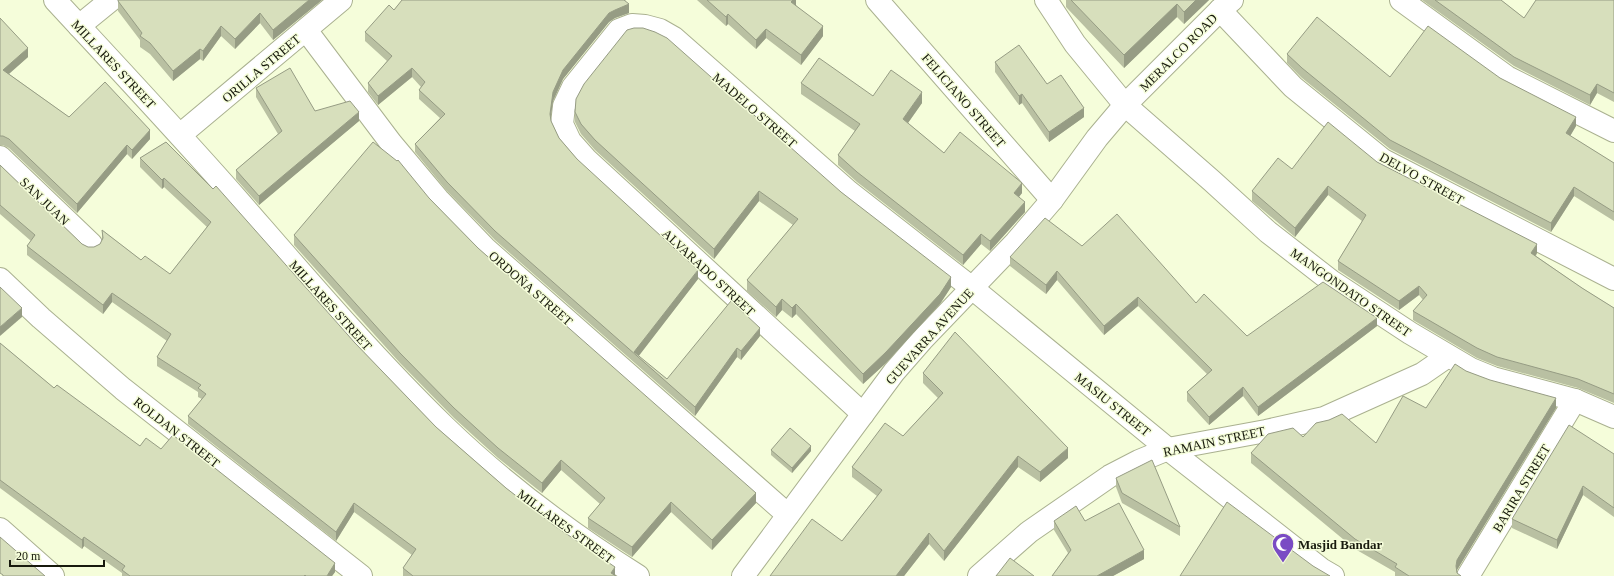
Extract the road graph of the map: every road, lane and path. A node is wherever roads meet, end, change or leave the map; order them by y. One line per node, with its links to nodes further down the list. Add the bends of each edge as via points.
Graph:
1 (55, 0): 8 (street, MILLARES STREET)
2 (111, 0): 8 (street)
3 (341, 0): 9 (street, ORILLA STREET)
4 (877, 0): 15 (street, FELICIANO STREET)
5 (1046, 0): 10 (street, MANGONDATO STREET, via 1075,44)
6 (1401, 0): 12 (street, via 1507,77)
7 (1226, 5): 10 (street, MERALCO ROAD); 17 (street, DELVO STREET, via 1292,87 1384,160)
8 (79, 26): 13 (street, MILLARES STREET)
9 (306, 30): 13 (street, ORILLA STREET); 25 (street, ORDOÑA STREET, via 391,143 438,199 486,249)
10 (1124, 105): 15 (street, GUEVARRA AVENUE); 20 (street, MANGONDATO STREET, via 1268,232 1330,281)
11 (562, 124): 19 (street, MADELO STREET, via 564,106 573,86 619,30 632,25 660,30 674,38 849,192); 22 (street, ALVARADO STREET, via 570,141 586,159)
12 (1614, 131)
13 (180, 135): 29 (street, MILLARES STREET, via 360,339 446,428 516,490 592,547)
14 (0, 157): 16 (street, SAN JUAN)
15 (1052, 200): 19 (street, GUEVARRA AVENUE)
16 (91, 244)
17 (1614, 279)
18 (0, 280): 28 (street, ROLDAN STREET, via 123,389)
19 (972, 288): 22 (street, GUEVARRA AVENUE, via 894,372); 24 (street, MASIU STREET)
20 (1448, 356): 21 (street, MANGONDATO STREET, via 1493,378); 24 (street, RAMAIN STREET, via 1422,374 1324,418)
21 (1575, 400): 23 (street, MANGONDATO STREET); 33 (street, BARIRA STREET)
22 (863, 414): 25 (street, GUEVARRA AVENUE)
23 (1614, 417)
24 (1168, 449): 31 (street, RAMAIN STREET, via 1110,476 1029,532); 32 (street, MASIU STREET)
25 (788, 516): 30 (street, GUEVARRA AVENUE)
26 (0, 529): 27 (street)
27 (53, 576)
28 (361, 576)
29 (638, 576)
30 (743, 576)
31 (979, 576)
32 (1333, 576)
33 (1468, 576)

